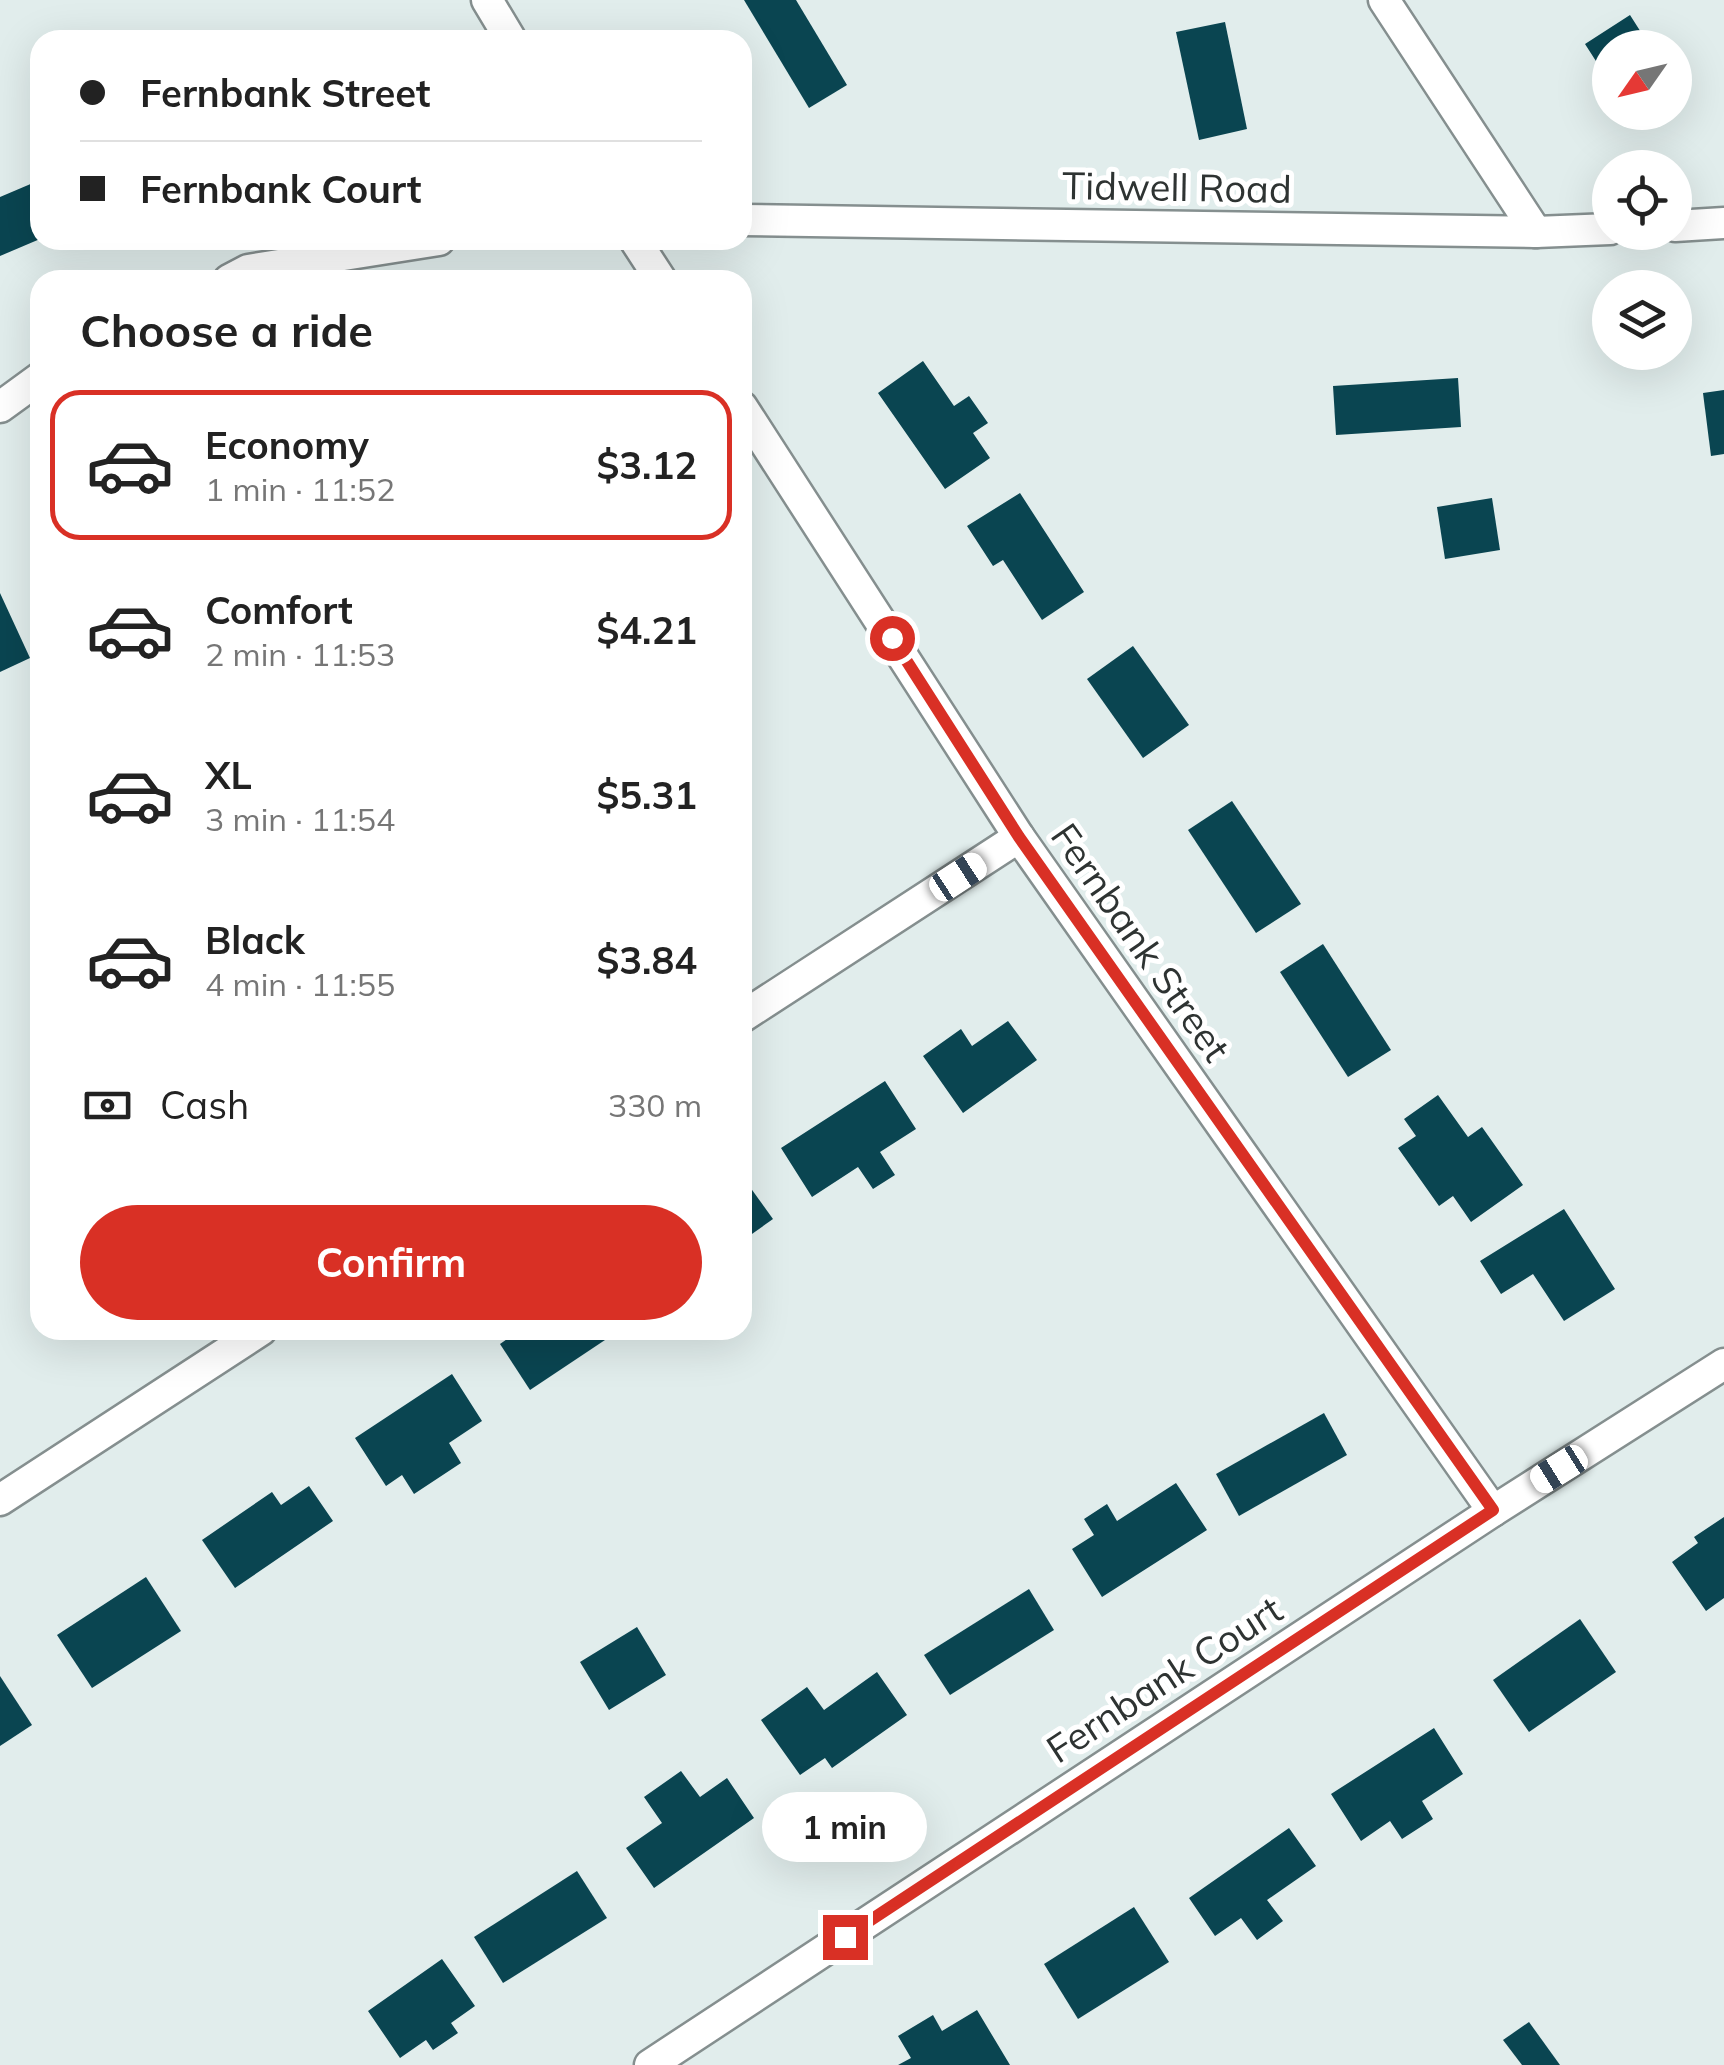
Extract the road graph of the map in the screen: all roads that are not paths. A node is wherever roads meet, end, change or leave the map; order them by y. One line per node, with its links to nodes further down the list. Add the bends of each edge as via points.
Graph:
1 (487, 0): 3 (street)
2 (1384, 0): 8 (street)
3 (506, 30)
4 (752, 220): 8 (street, Tidwell Road)
5 (1724, 223): 6 (street)
6 (1692, 225)
7 (1592, 230): 8 (street, Tidwell Road)
8 (1536, 232)
9 (375, 250): 10 (street)
10 (248, 270)
11 (30, 385): 12 (street)
12 (0, 407)
13 (752, 423): 14 (street, Fernbank Street)
14 (1019, 837): 15 (street); 19 (street, Fernbank Street)
15 (752, 1011)
16 (246, 1340): 18 (street)
17 (1724, 1364): 19 (street, Fernbank Court)
18 (0, 1500)
19 (1493, 1510): 20 (street, Fernbank Court)
20 (650, 2065)

